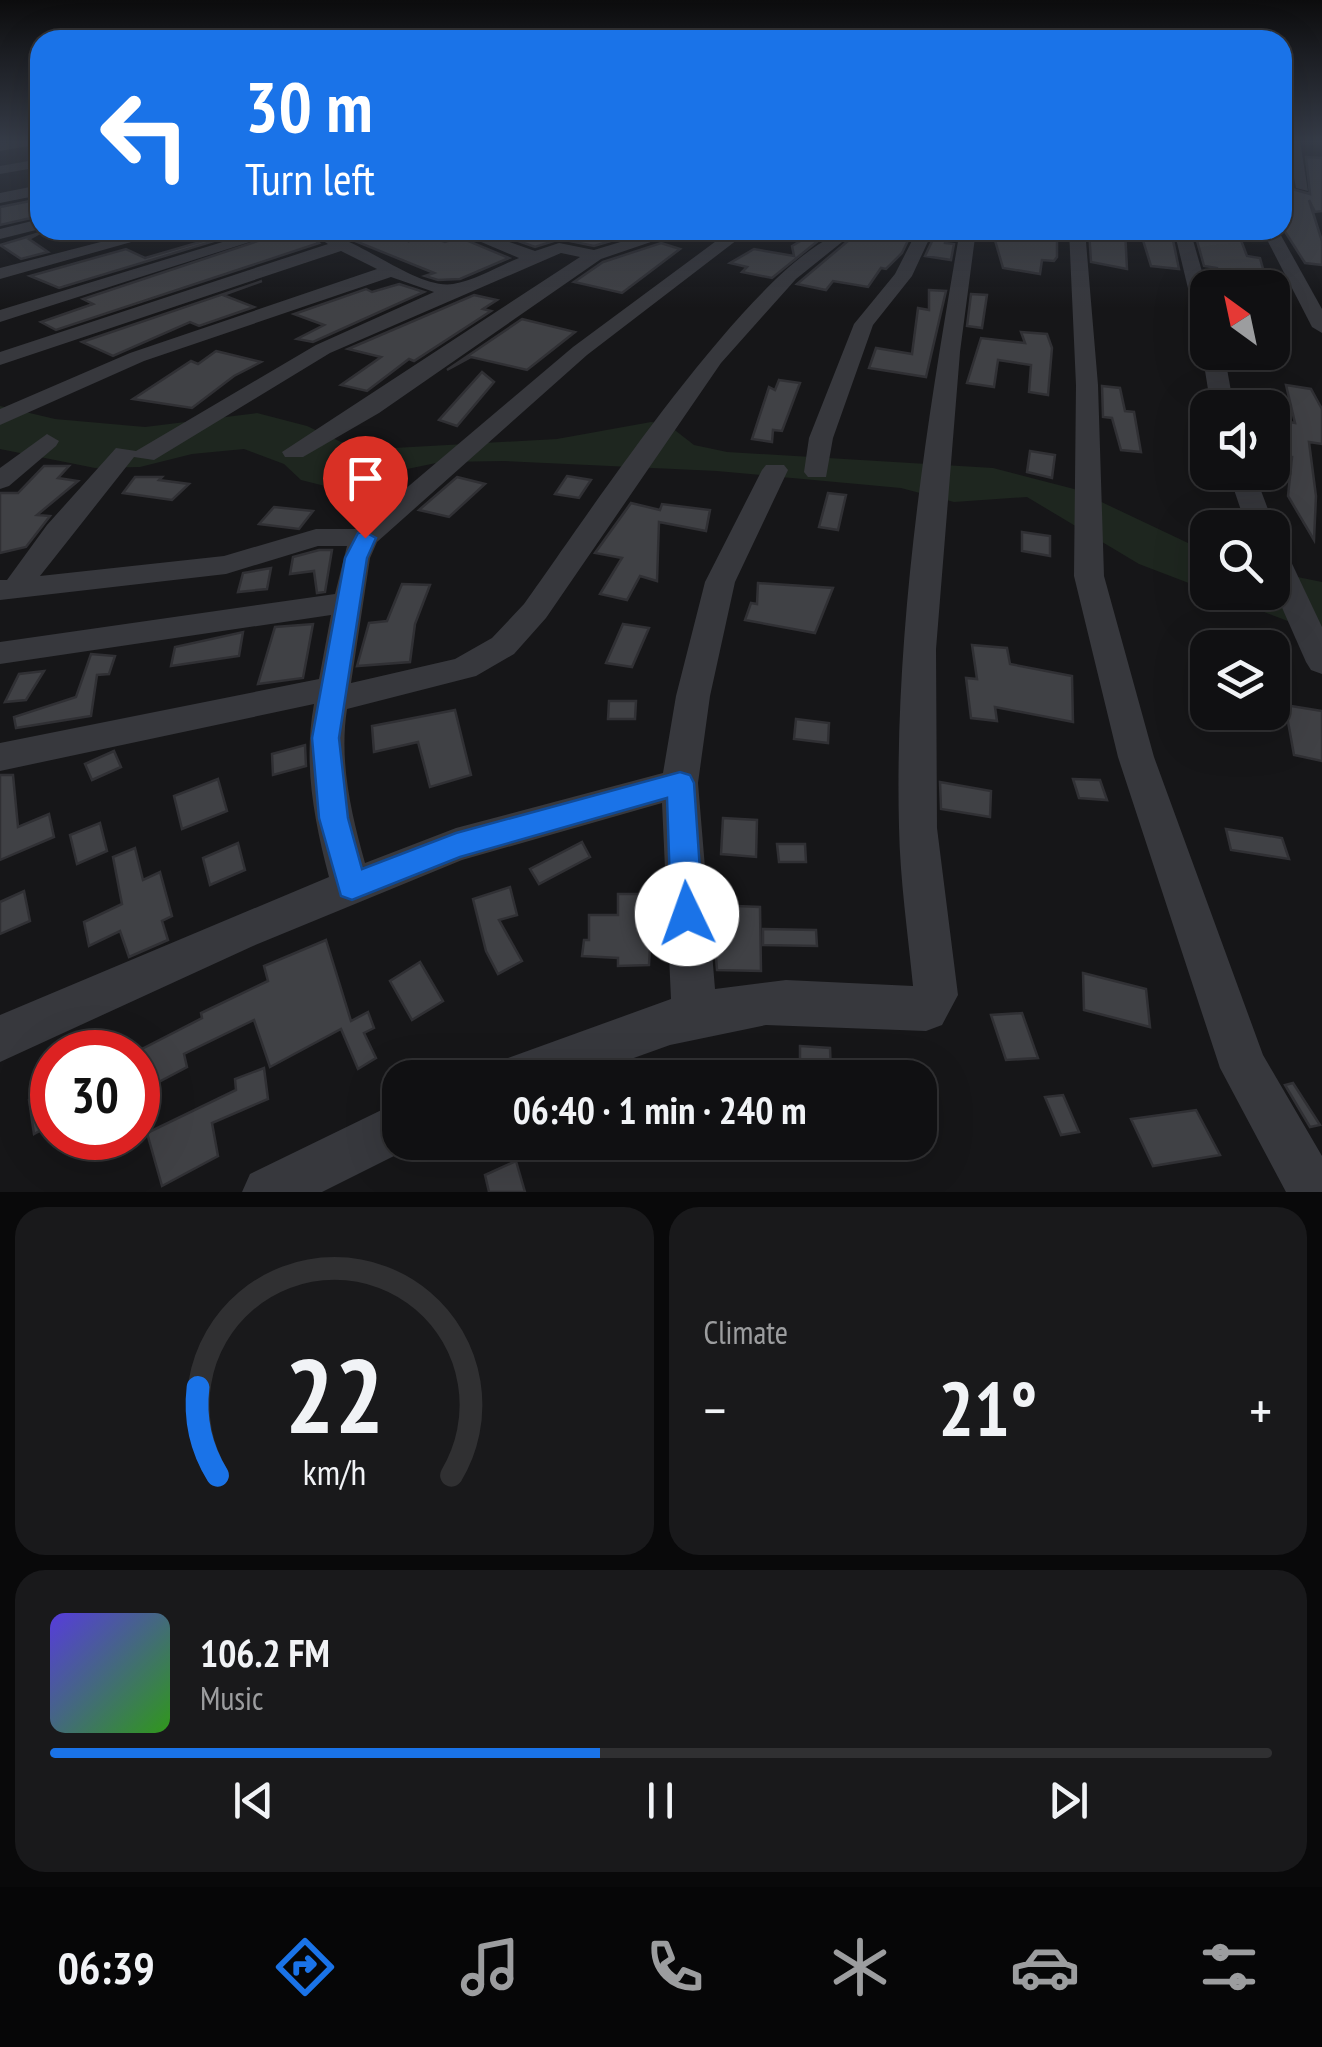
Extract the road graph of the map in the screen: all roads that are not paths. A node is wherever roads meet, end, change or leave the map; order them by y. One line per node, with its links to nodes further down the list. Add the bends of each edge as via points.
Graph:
1 (30, 209): 2 (street)
2 (0, 216)
3 (30, 226): 4 (street)
4 (0, 234)
5 (128, 240): 24 (street)
6 (247, 240): 26 (street)
7 (333, 240): 18 (street)
8 (485, 240): 19 (street)
9 (540, 240): 19 (street)
10 (645, 240): 20 (street)
11 (729, 240): 35 (street, via 580,351)
12 (836, 240): 41 (street, via 790,276 713,359 582,548 503,646 453,671)
13 (938, 240): 33 (street, via 864,324 821,438)
14 (943, 240): 45 (street, via 920,649 918,828 936,996 926,1010 837,1001)
15 (1077, 240): 50 (street, via 1090,576 1136,757 1239,1054)
16 (1185, 240): 23 (street)
17 (1275, 240): 27 (street)
18 (342, 245): 22 (street); 28 (street)
19 (510, 250): 21 (street)
20 (596, 255): 21 (street, via 564,248); 31 (street, via 371,408)
21 (531, 256): 25 (street)
22 (394, 270): 25 (street); 29 (street, via 154,350)
23 (1192, 270)
24 (0, 274)
25 (451, 291): 36 (street, via 323,349 135,454)
26 (0, 316)
27 (1322, 327)
28 (0, 359)
29 (0, 418)
30 (47, 441): 34 (street)
31 (294, 452)
32 (774, 470): 43 (street, via 720,582)
33 (817, 472)
34 (0, 481)
35 (365, 538): 36 (street, via 316,537 208,568); 38 (street)
36 (8, 590)
37 (1290, 591): 40 (street)
38 (349, 602): 39 (street); 41 (street)
39 (1, 656)
40 (1322, 662)
41 (333, 694): 42 (street); 44 (street, via 326,774)
42 (0, 758)
43 (680, 783): 44 (street, via 456,846); 45 (street)
44 (352, 887): 46 (street)
45 (694, 1013): 47 (street)
46 (0, 1040)
47 (566, 1060)
48 (382, 1135): 49 (street)
49 (268, 1192)
50 (1314, 1192)

